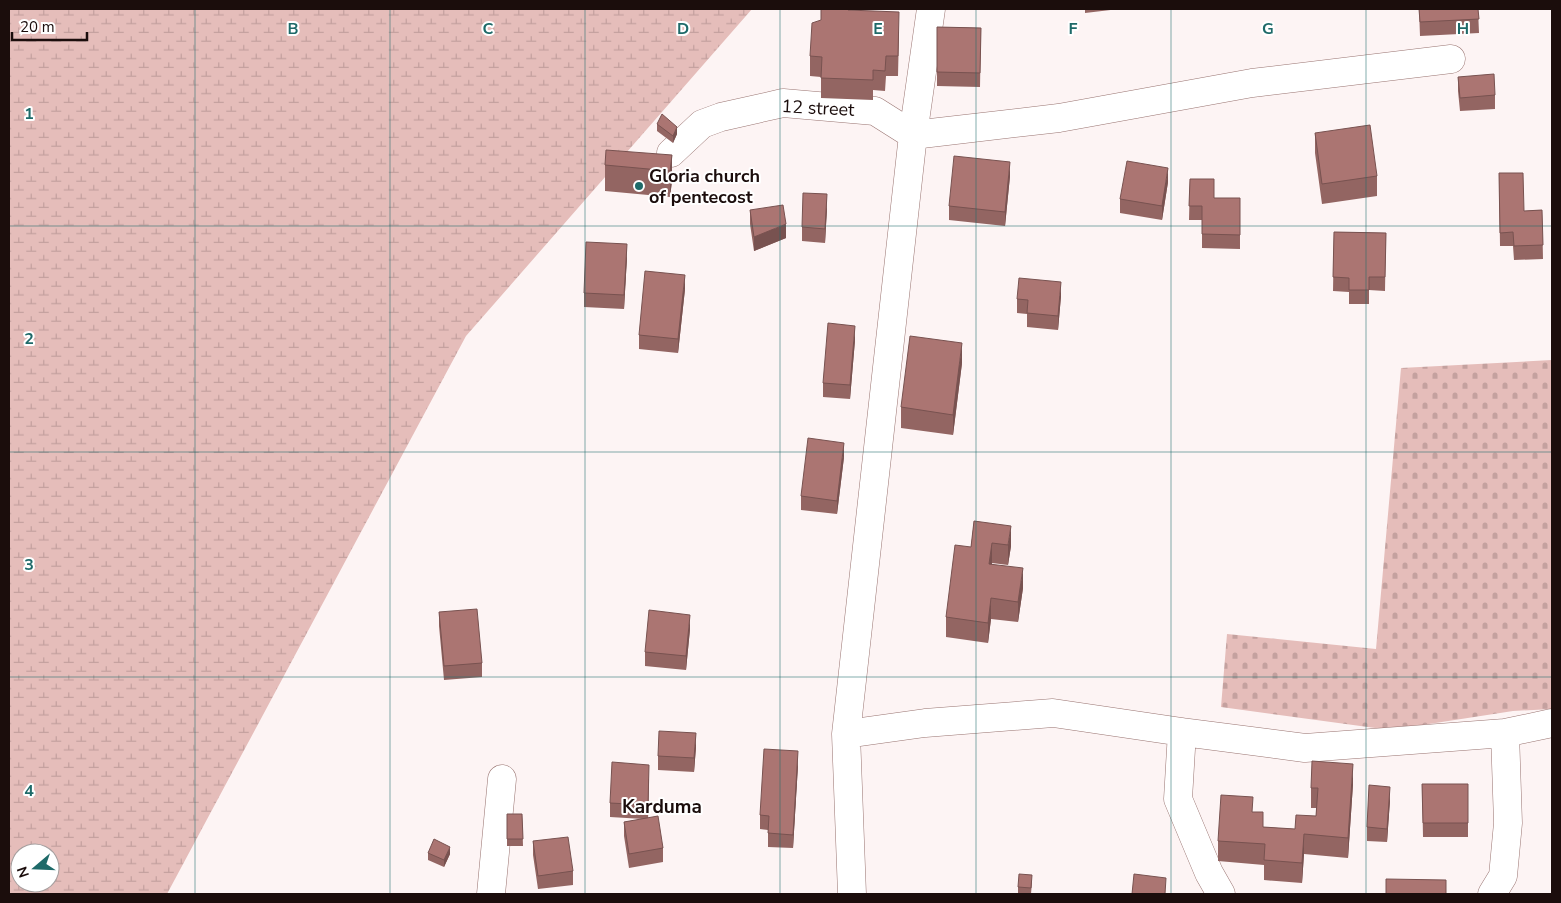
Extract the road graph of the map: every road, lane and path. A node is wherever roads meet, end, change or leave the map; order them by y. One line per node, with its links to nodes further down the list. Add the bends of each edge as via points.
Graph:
1 (931, 9): 3 (street)
2 (1451, 59): 3 (street, via 1252,83 1058,118)
3 (913, 135): 4 (street, 12 street, via 875,111 783,103 702,124); 8 (street)
4 (671, 153)
5 (1552, 723): 7 (street)
6 (1182, 732): 7 (street, via 1305,748); 8 (street, via 1053,713 925,723); 12 (street, via 1178,799 1209,873)
7 (1505, 733): 13 (street, via 1508,822 1503,876)
8 (846, 734): 11 (street)
9 (502, 779): 10 (street)
10 (491, 894)
11 (852, 894)
12 (1222, 894)
13 (1492, 894)

